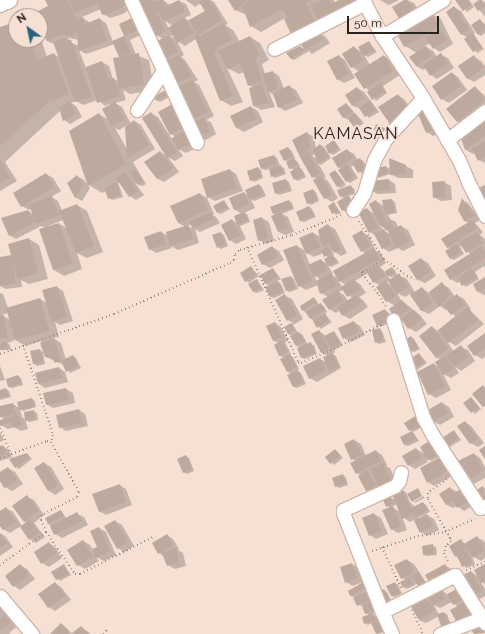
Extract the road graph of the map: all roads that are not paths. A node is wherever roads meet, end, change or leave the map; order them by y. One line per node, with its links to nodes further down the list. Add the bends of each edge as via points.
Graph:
1 (9, 0): 5 (main road)
2 (131, 0): 8 (street)
3 (444, 0): 6 (street)
4 (364, 2): 6 (street); 7 (street)
5 (0, 4)
6 (382, 36): 9 (street)
7 (274, 49)
8 (163, 71): 10 (street); 13 (street)
9 (423, 98): 12 (street); 15 (street, via 387,137 374,160)
10 (137, 110)
11 (485, 111): 12 (street)
12 (447, 140): 14 (street)
13 (197, 144)
14 (484, 211)
15 (356, 215)
16 (393, 320): 18 (street, via 423,417 457,472)
17 (401, 472): 20 (street, via 395,486 343,510)
18 (483, 507)
19 (0, 596): 22 (street)
20 (382, 612): 21 (street, via 455,575); 23 (street)
21 (484, 619): 24 (street)
22 (32, 634)
23 (392, 634)
24 (440, 634)

